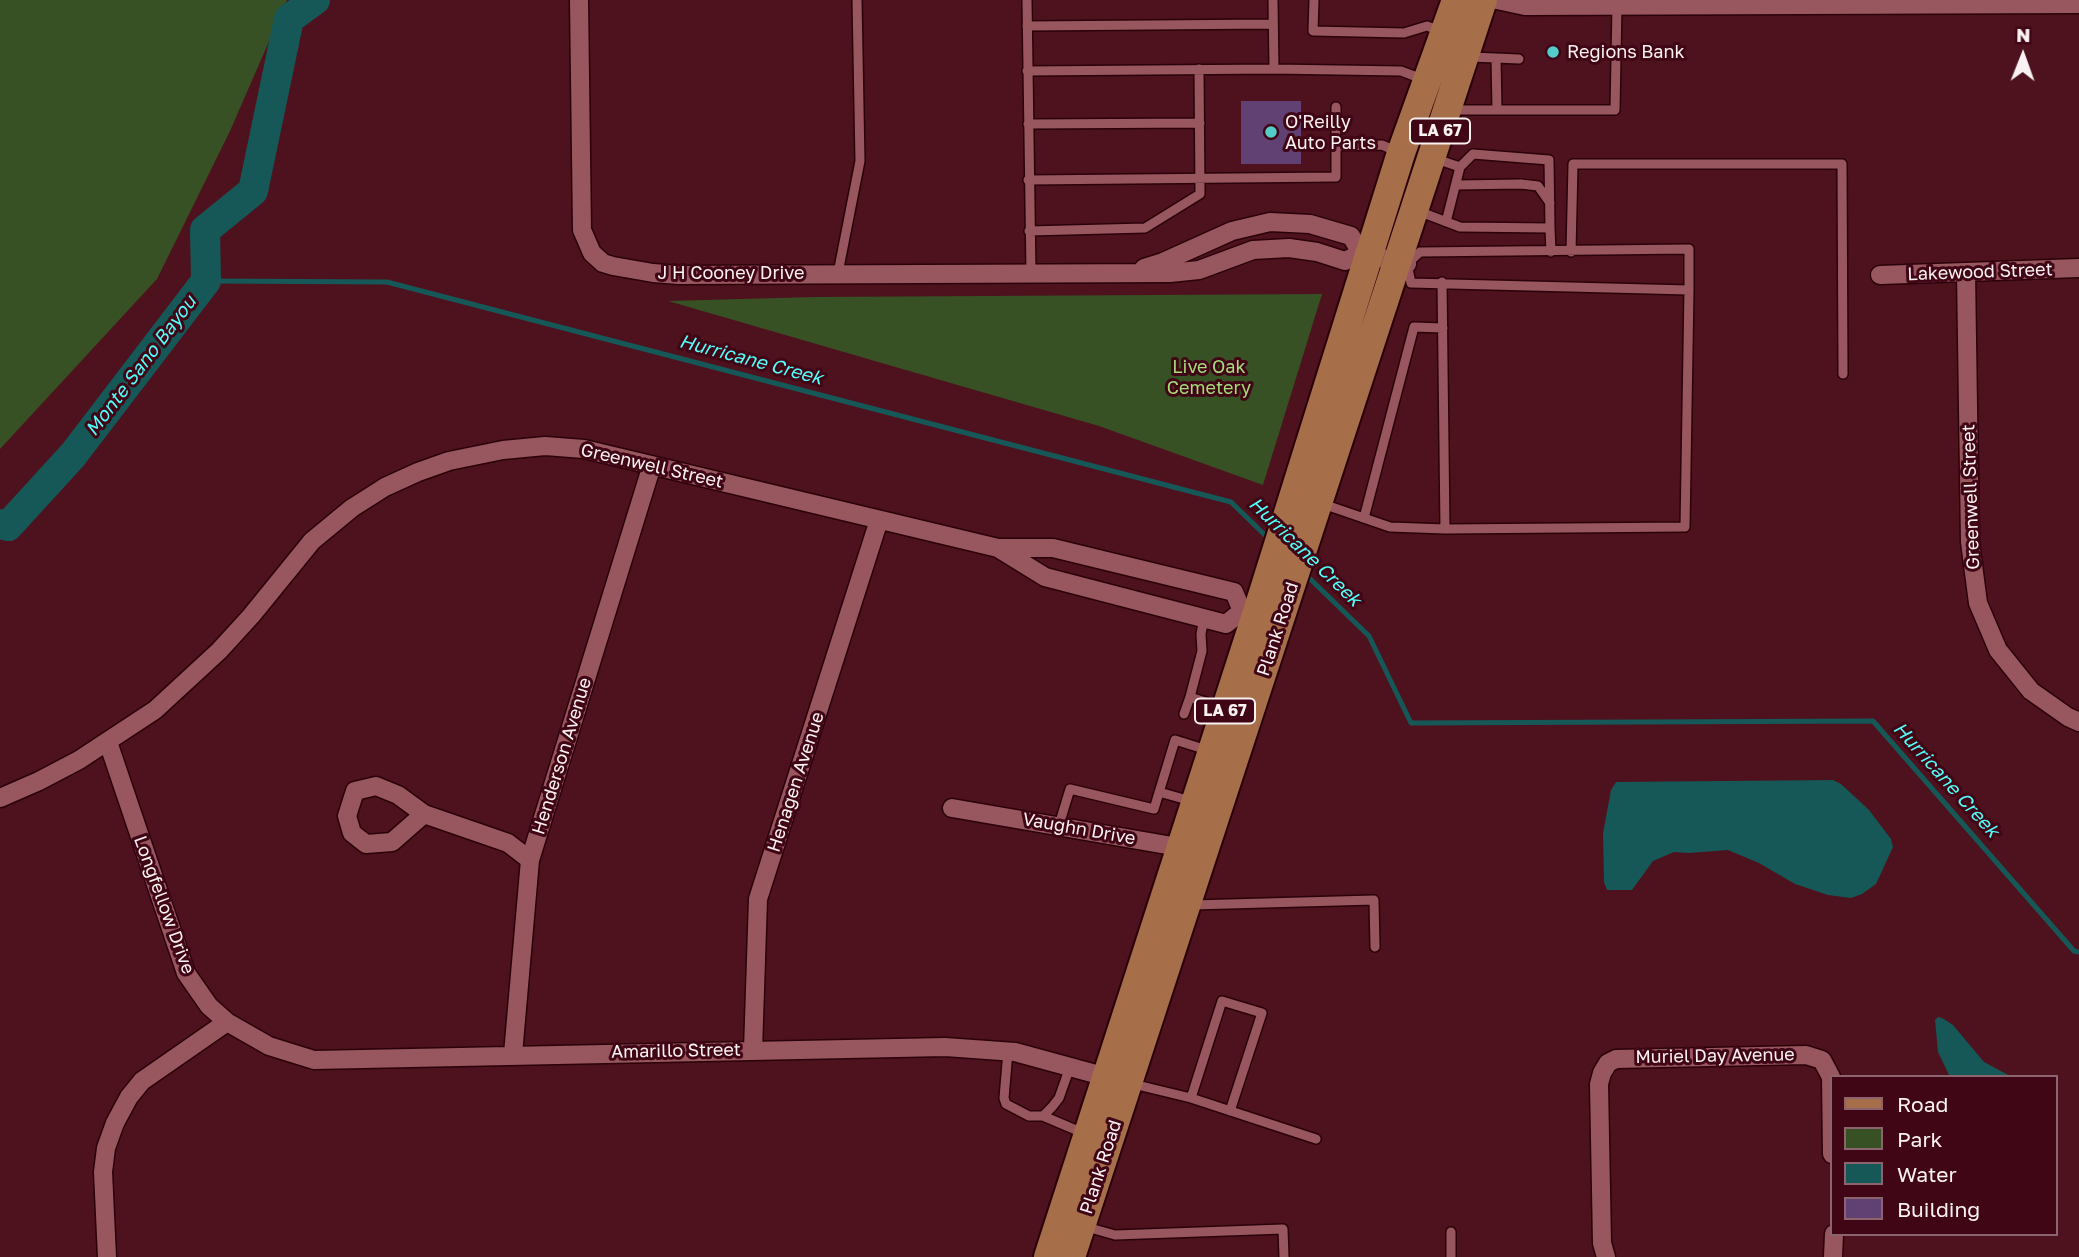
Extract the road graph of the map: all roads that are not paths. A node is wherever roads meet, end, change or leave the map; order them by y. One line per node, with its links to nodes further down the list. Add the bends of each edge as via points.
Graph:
1 (579, 0): 47 (street, J H Cooney Drive, via 582,230 597,259 613,267 679,275)
2 (857, 0): 47 (lane, via 860,161)
3 (1027, 0): 14 (lane)
4 (1273, 0): 13 (lane)
5 (1314, 0): 15 (lane, via 1313,31 1404,33 1427,26)
6 (1456, 0): 15 (main road, Plank Road / LA 67)
7 (1483, 0): 16 (main road, Plank Road / LA 67)
8 (1497, 0): 12 (street, via 1525,6)
9 (1993, 2): 10 (street); 11 (street)
10 (1717, 3): 12 (street)
11 (2079, 4)
12 (1617, 5): 25 (lane, via 1615,110)
13 (1273, 24): 14 (lane); 20 (lane)
14 (1027, 26): 21 (lane)
15 (1444, 32): 22 (main road, Plank Road / LA 67)
16 (1464, 57): 17 (lane); 24 (main road, Plank Road / LA 67)
17 (1496, 58): 18 (lane); 25 (lane)
18 (1519, 59)
19 (1199, 69): 20 (lane); 21 (lane); 26 (lane)
20 (1274, 69): 22 (lane, via 1401,71)
21 (1027, 71): 27 (lane)
22 (1427, 80): 29 (main road, Plank Road / LA 67)
23 (1336, 107): 28 (lane)
24 (1447, 110): 25 (lane); 30 (main road, Plank Road / LA 67)
25 (1497, 110)
26 (1200, 123): 27 (lane); 32 (lane)
27 (1028, 124): 33 (lane)
28 (1336, 146): 29 (lane, via 1382,145); 32 (lane, via 1336,177)
29 (1401, 153): 42 (main road, Plank Road / LA 67)
30 (1431, 157): 31 (lane); 36 (main road, Plank Road / LA 67)
31 (1460, 167): 34 (lane); 35 (lane, via 1473,155 1549,160)
32 (1200, 178): 33 (lane); 39 (lane, via 1200,194 1145,228)
33 (1028, 180): 39 (lane)
34 (1456, 185): 35 (lane, via 1538,186); 37 (lane)
35 (1550, 202): 38 (lane)
36 (1414, 209): 37 (lane); 43 (main road, Plank Road / LA 67)
37 (1446, 222): 38 (lane, via 1460,227)
38 (1550, 228): 40 (lane)
39 (1029, 231): 48 (lane)
40 (1551, 252): 41 (lane); 43 (lane, via 1420,252)
41 (1571, 252): 51 (lane, via 1689,249); 53 (lane, via 1573,164 1842,164)
42 (1365, 254): 43 (street, J H Cooney Drive); 45 (street, J H Cooney Drive, via 1345,261 1303,249 1263,249 1190,271); 45 (street, J H Cooney Drive, via 1351,236 1310,224 1270,222 1232,230); 55 (main road, Plank Road / LA 67)
43 (1402, 263): 50 (lane, via 1411,283); 55 (main road, Plank Road / LA 67)
44 (2079, 268): 46 (street, Lakewood Street)
45 (1131, 272): 48 (street, J H Cooney Drive)
46 (1966, 272): 49 (street, Lakewood Street); 65 (street, Greenwell Street, via 1970,542 1978,603 1998,650 2031,691)
47 (838, 273): 48 (street, J H Cooney Drive)
48 (1031, 273)
49 (1880, 275)
50 (1442, 282): 51 (lane); 52 (lane)
51 (1689, 290): 58 (lane, via 1685,527)
52 (1443, 328): 56 (lane, via 1414,327); 58 (lane)
53 (1843, 374)
54 (652, 465): 57 (street, Greenwell Street); 66 (street, Greenwell Street, via 583,449 533,447 449,461 385,487 317,535 219,651 155,710); 75 (street, Henderson Avenue)
55 (1306, 513): 56 (lane); 60 (main road, Plank Road / LA 67, via 1281,577)
56 (1364, 518): 58 (lane, via 1391,527)
57 (879, 520): 59 (street, Greenwell Street); 79 (street, Henagen Avenue, via 758,899)
58 (1445, 530)
59 (998, 548): 60 (street, Greenwell Street, via 1053,548 1234,592); 61 (street, Greenwell Street, via 1045,577)
60 (1259, 616): 61 (street, Greenwell Street, via 1226,624); 63 (main road, Plank Road / LA 67); 74 (main road, Plank Road / LA 67)
61 (1204, 618): 62 (lane, via 1202,651)
62 (1190, 697): 63 (lane); 64 (lane)
63 (1226, 708): 67 (main road, Plank Road / LA 67)
64 (1184, 714)
65 (2079, 722)
66 (108, 742): 69 (street, Greenwell Street); 78 (street, Longfellow Drive, via 186,973)
67 (1212, 751): 68 (lane, via 1175,740); 70 (main road, Plank Road / LA 67)
68 (1159, 792): 70 (lane); 73 (lane, via 1154,809 1070,789)
69 (0, 798)
70 (1196, 802): 74 (main road, Plank Road / LA 67)
71 (952, 808): 73 (street, Vaughn Drive)
72 (424, 814): 75 (street, via 508,843)
73 (1059, 825): 74 (street, Vaughn Drive)
74 (1193, 849): 76 (main road, Plank Road / LA 67); 84 (main road, Plank Road / LA 67)
75 (530, 860): 81 (street, Henderson Avenue)
76 (1186, 905): 77 (lane, via 1374,900); 84 (main road, Plank Road / LA 67)
77 (1375, 947)
78 (226, 1022): 81 (street, Amarillo Street, via 269,1046 314,1060); 93 (street, via 142,1082 114,1123 103,1171)
79 (753, 1050): 80 (street, Amarillo Street, via 945,1047); 81 (street, Amarillo Street)
80 (1008, 1051): 82 (street, Amarillo Street); 87 (lane, via 1006,1104 1029,1116)
81 (513, 1054)
82 (1070, 1067): 84 (street, Amarillo Street); 87 (lane, via 1059,1098)
83 (1830, 1075): 98 (street, Muriel Day Avenue, via 1822,1060 1806,1055 1625,1057 1608,1063 1599,1084)
84 (1118, 1080): 85 (lane); 88 (main road, Plank Road / LA 67); 90 (main road, Plank Road / LA 67)
85 (1191, 1098): 86 (lane); 86 (lane, via 1222,1000 1262,1013)
86 (1230, 1111): 89 (lane)
87 (1043, 1116): 88 (lane)
88 (1088, 1135): 94 (main road, Plank Road / LA 67)
89 (1315, 1139)
90 (1082, 1226): 95 (main road, Plank Road / LA 67); 96 (lane, via 1115,1234 1283,1229)
91 (1451, 1232): 97 (lane)
92 (1834, 1236): 99 (street)
93 (107, 1257)
94 (1048, 1257)
95 (1071, 1257)
96 (1284, 1257)
97 (1451, 1257)
98 (1606, 1257)
99 (1833, 1257)

